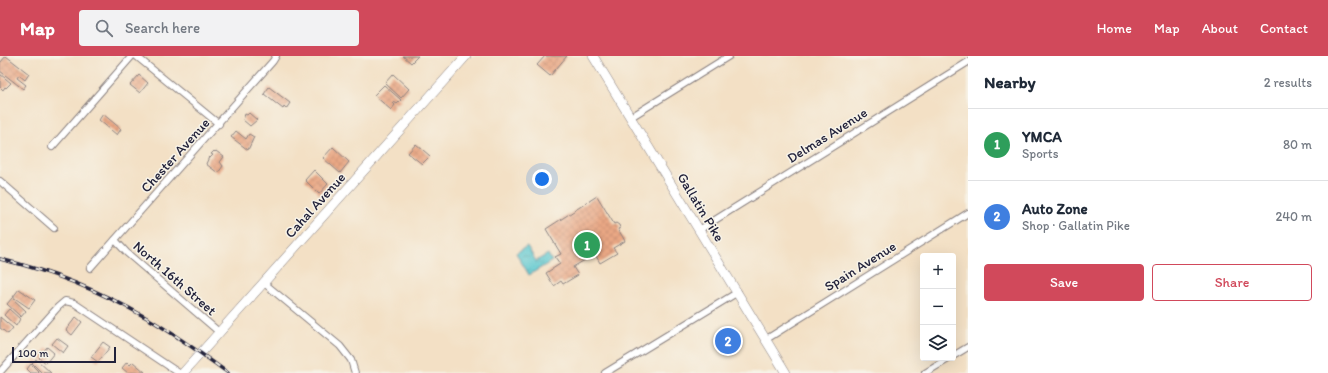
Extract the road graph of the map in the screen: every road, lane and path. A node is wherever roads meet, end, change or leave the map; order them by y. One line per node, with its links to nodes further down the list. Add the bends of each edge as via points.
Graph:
1 (132, 56): 10 (street)
2 (136, 56): 9 (street)
3 (276, 56): 9 (street, Chester Avenue)
4 (466, 56): 17 (street, Cahal Avenue)
5 (594, 56): 8 (street, Gallatin Pike)
6 (729, 56): 8 (street)
7 (968, 62): 14 (street, Delmas Avenue)
8 (631, 117): 14 (street, Gallatin Pike)
9 (219, 124): 15 (street, Chester Avenue)
10 (52, 147)
11 (0, 181): 13 (street)
12 (968, 213): 20 (street, Spain Avenue)
13 (54, 228)
14 (699, 230): 18 (street, Gallatin Pike)
15 (115, 240): 16 (street, Chester Avenue); 19 (street, North 16th Street)
16 (90, 268)
17 (264, 283): 19 (street, Cahal Avenue); 27 (street, via 340,346 351,360)
18 (738, 292): 20 (street, Gallatin Pike); 28 (street)
19 (219, 332): 26 (street, Cahal Avenue)
20 (765, 340): 29 (street, Gallatin Pike)
21 (968, 347): 22 (street)
22 (956, 354)
23 (945, 361): 30 (street)
24 (0, 372): 25 (street, via 65,301 74,303)
25 (179, 373)
26 (183, 373)
27 (356, 373)
28 (605, 373)
29 (786, 373)
30 (925, 373)

